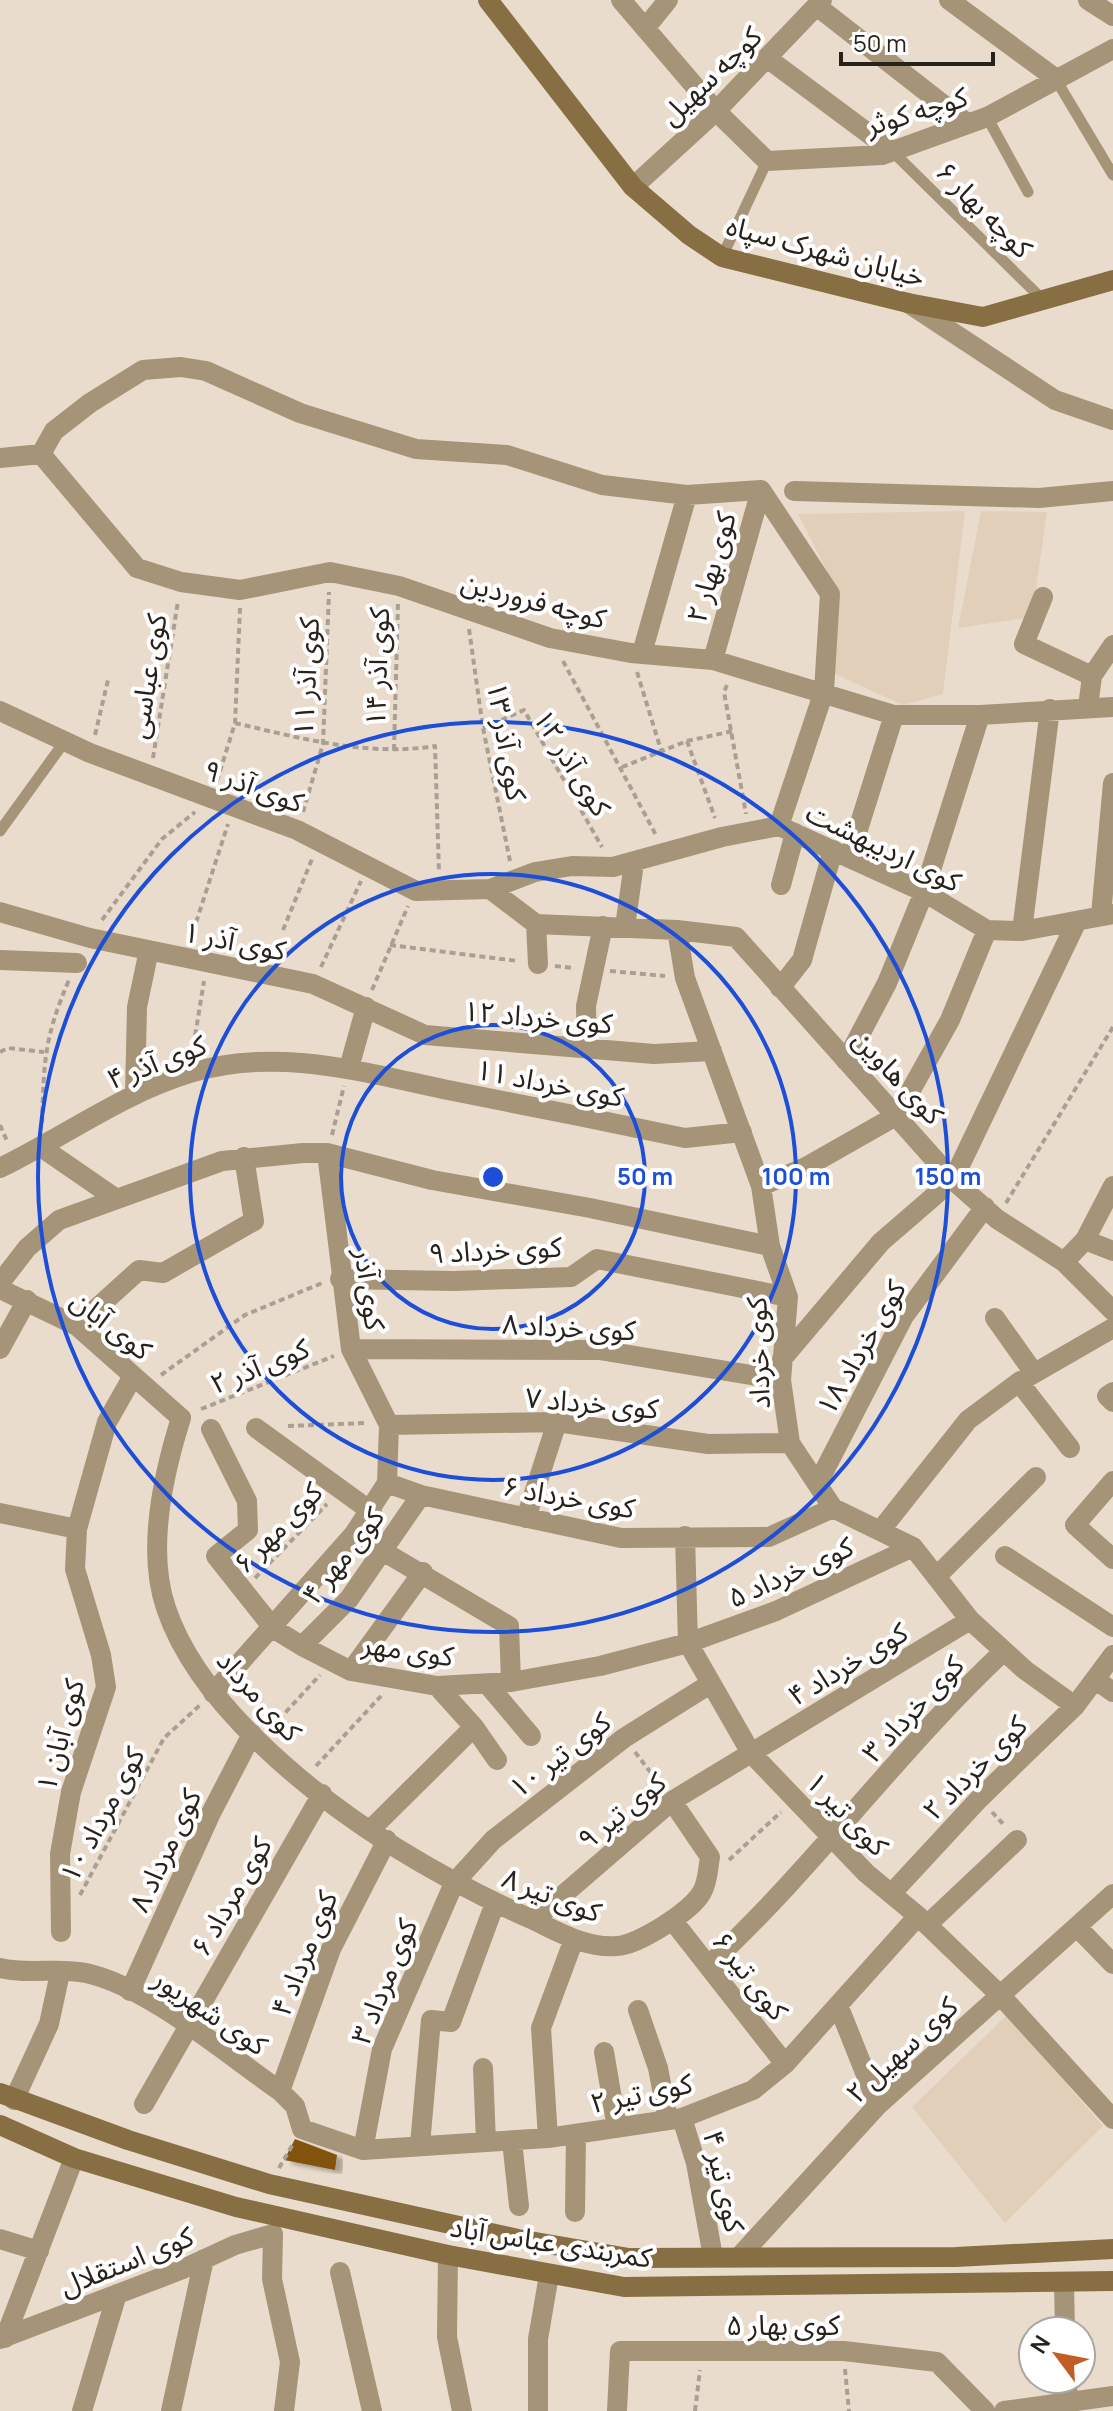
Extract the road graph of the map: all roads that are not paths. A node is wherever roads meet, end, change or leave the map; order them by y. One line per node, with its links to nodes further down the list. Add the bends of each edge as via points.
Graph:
1 (488, 0): 17 (main road, خیابان شهرک سپاه)
2 (621, 0): 8 (street)
3 (668, 0): 8 (street)
4 (949, 0): 11 (street)
5 (1088, 0): 7 (street)
6 (820, 4): 10 (street, کوچه سهیل); 13 (street)
7 (1113, 16)
8 (647, 26): 12 (street)
9 (1110, 56): 11 (street, کوچه کوثر)
10 (767, 58): 12 (street, کوچه سهیل); 14 (street)
11 (1055, 78): 13 (street, کوچه کوثر); 16 (lane)
12 (716, 111): 15 (street); 17 (street, کوچه سهیل)
13 (977, 120): 14 (street, کوچه کوثر); 18 (lane)
14 (892, 151): 15 (street, کوچه کوثر); 21 (lane, کوچه بهار ۶)
15 (767, 161): 19 (lane)
16 (1113, 175)
17 (633, 187): 19 (main road, خیابان شهرک سپاه)
18 (1028, 192)
19 (722, 257): 22 (main road, خیابان شهرک سپاه)
20 (1113, 280): 21 (main road, خیابان شهرک سپاه)
21 (1043, 300): 22 (main road, خیابان شهرک سپاه, via 983,317)
22 (908, 303): 23 (street, via 1055,400)
23 (1113, 420)
24 (41, 454): 25 (street); 29 (street, via 54,431 143,370 181,367 206,371 300,413 416,449 507,455 602,485); 32 (street, کوچه فروردین, via 137,568 181,582 240,590 330,572 399,586 550,638)
25 (0, 458)
26 (761, 490): 29 (street); 33 (street, کوی بهار ۲); 35 (street, via 830,594)
27 (794, 491): 28 (street, via 1039,498)
28 (1113, 491)
29 (687, 495): 32 (street)
30 (1043, 597): 34 (street, via 1024,644)
31 (1113, 645): 34 (street)
32 (637, 653): 33 (street, کوچه فروردین)
33 (713, 660): 35 (street, کوچه فروردین)
34 (1092, 676): 36 (street)
35 (824, 691): 40 (street, کوچه فروردین); 44 (street)
36 (1088, 707): 37 (street, کوچه فروردین); 38 (street, کوچه فروردین)
37 (1113, 707)
38 (1050, 709): 41 (street, کوچه فروردین); 59 (street)
39 (0, 711): 42 (street, کوی آذر ۹)
40 (894, 715): 41 (street, کوچه فروردین); 46 (street)
41 (980, 715): 50 (street)
42 (65, 741): 45 (lane); 49 (street, کوی آذر ۹, via 297,830 416,891)
43 (1113, 783): 52 (street)
44 (787, 830): 46 (street, کوی اردیبهشت); 47 (street, کوی اردیبهشت, via 722,837); 48 (street)
45 (0, 831)
46 (841, 854): 50 (street, کوی اردیبهشت); 64 (street, via 802,960)
47 (624, 865): 49 (street, کوی اردیبهشت, via 572,866 514,877); 56 (street)
48 (781, 885)
49 (490, 889): 54 (street)
50 (924, 892): 58 (street, کوی اردیبهشت); 68 (street, via 887,983)
51 (0, 912): 60 (street, کوی آذر ۱)
52 (1107, 914): 53 (street, کوی اردیبهشت)
53 (1077, 921): 59 (street, کوی اردیبهشت); 77 (street)
54 (536, 924): 55 (street, کوی هاوین); 63 (street)
55 (603, 926): 56 (street, کوی هاوین); 66 (street, via 586,1006)
56 (625, 927): 57 (street, کوی هاوین)
57 (677, 930): 64 (street, کوی هاوین, via 736,937); 67 (street, کوی خرداد, via 685,978)
58 (987, 930): 59 (street, کوی اردیبهشت); 71 (street, via 950,1020)
59 (1022, 931)
60 (149, 950): 65 (street, کوی آذر ۱, via 313,984); 70 (street, via 137,1007)
61 (0, 960): 62 (street)
62 (77, 963)
63 (538, 964)
64 (780, 988): 68 (street, کوی هاوین)
65 (366, 1007): 66 (street, کوی خرداد ۱۲, via 425,1035); 69 (street)
66 (587, 1049): 67 (street, کوی خرداد ۱۲)
67 (712, 1051): 72 (street, کوی خرداد)
68 (846, 1061): 71 (street, کوی هاوین)
69 (349, 1068): 70 (street, کوی آذر ۴, via 271,1059 233,1062); 72 (street, کوی خرداد ۱۱, via 685,1138)
70 (135, 1094): 73 (street, کوی آذر ۴)
71 (892, 1118): 77 (street, کوی هاوین); 78 (street)
72 (742, 1132): 78 (street, کوی خرداد)
73 (41, 1147): 76 (street, کوی آذر ۴); 80 (street)
74 (327, 1153): 75 (street); 83 (street, via 432,1180); 86 (street, کوی آذر)
75 (244, 1157): 80 (street); 92 (street, via 254,1221 163,1273 139,1270)
76 (0, 1168)
77 (946, 1185): 81 (street, کوی هاوین); 96 (street, via 881,1242)
78 (761, 1186): 83 (street, کوی خرداد)
79 (1113, 1186): 82 (street)
80 (115, 1198): 87 (street, via 59,1220 27,1248)
81 (991, 1213): 85 (street, کوی هاوین); 110 (street, کوی خرداد ۱۸, via 904,1316)
82 (1085, 1240): 84 (street); 85 (street)
83 (770, 1246): 88 (street, کوی خرداد)
84 (1113, 1251)
85 (1064, 1262): 90 (street, کوی هاوین)
86 (340, 1279): 88 (street, کوی خرداد ۹, via 571,1277 597,1259); 95 (street, کوی آذر)
87 (0, 1286): 89 (street, کوی آبان)
88 (788, 1297): 96 (street, کوی خرداد)
89 (27, 1300): 92 (street, کوی آبان); 94 (street)
90 (1113, 1311)
91 (995, 1318): 97 (street)
92 (77, 1326): 99 (street, کوی آبان)
93 (1113, 1328): 97 (street)
94 (0, 1349)
95 (351, 1349): 98 (street, کوی خرداد ۸, via 599,1350); 104 (street, کوی آذر)
96 (782, 1359): 98 (street, کوی خرداد)
97 (1026, 1378): 108 (street); 119 (street, via 968,1420)
98 (781, 1380): 107 (street, کوی خرداد)
99 (140, 1381): 102 (street, کوی آبان); 118 (street, کوی آبان ۱, via 107,1422)
100 (1113, 1392): 101 (street, via 1107,1396)
101 (1113, 1402)
102 (181, 1418): 142 (street, کوی مرداد, via 162,1480 158,1574 166,1608)
103 (557, 1422): 104 (street, کوی خرداد ۷); 107 (street, کوی خرداد ۷, via 708,1444); 117 (street)
104 (389, 1425): 112 (street)
105 (256, 1428): 115 (street)
106 (211, 1429): 130 (street, کوی مهر, via 247,1501 248,1530 216,1556)
107 (790, 1443): 110 (street, کوی خرداد)
108 (1070, 1448)
109 (1036, 1477): 127 (street)
110 (819, 1481): 114 (street, کوی خرداد)
111 (1113, 1481): 125 (street, via 1075,1525)
112 (387, 1483): 113 (street, کوی خرداد ۶); 115 (street)
113 (421, 1495): 117 (street, کوی خرداد ۶); 123 (street, کوی مهر ۴)
114 (833, 1508): 119 (street); 121 (street, کوی خرداد ۶, via 769,1537)
115 (372, 1512): 120 (street)
116 (0, 1513): 118 (street)
117 (526, 1518): 121 (street, کوی خرداد ۶, via 621,1538)
118 (77, 1529): 162 (street, کوی آبان ۱, via 75,1569 106,1687 71,1792 60,1854)
119 (880, 1531): 122 (street)
120 (354, 1534): 123 (street); 130 (street)
121 (685, 1536): 131 (street)
122 (913, 1547): 127 (street); 131 (street, کوی خرداد ۵, via 776,1611)
123 (385, 1552): 126 (street); 132 (street, کوی مهر ۴, via 349,1599)
124 (1005, 1556): 129 (street)
125 (1113, 1559)
126 (423, 1572): 135 (street); 137 (street, via 509,1626)
127 (936, 1577): 128 (street)
128 (970, 1620): 133 (street); 147 (street, کوی خرداد ۴)
129 (1113, 1627)
130 (274, 1629): 132 (street, کوی مهر); 142 (street)
131 (688, 1643): 137 (street, کوی مهر); 138 (street, کوی تیر ۱)
132 (302, 1646): 135 (street, کوی مهر)
133 (1004, 1651): 143 (street); 152 (street, کوی خرداد ۳, via 948,1703)
134 (1113, 1655): 136 (street, کوی خرداد ۲)
135 (342, 1667): 140 (street, کوی مهر)
136 (1096, 1680): 141 (street); 143 (street, کوی خرداد ۲)
137 (511, 1682): 139 (street, کوی مهر)
138 (710, 1684): 147 (street, کوی تیر ۱); 154 (street, کوی تیر ۱۰, via 624,1738 493,1840)
139 (488, 1685): 140 (street, کوی مهر); 145 (street)
140 (437, 1686): 144 (street)
141 (1113, 1692)
142 (213, 1693): 146 (street, کوی مرداد)
143 (1075, 1706): 155 (street, کوی خرداد ۲)
144 (474, 1727): 148 (street); 151 (street, کوی مرداد ۴)
145 (531, 1736)
146 (256, 1738): 149 (street, کوی مرداد); 168 (street, کوی مرداد ۸, via 210,1815)
147 (751, 1753): 150 (street, کوی تیر ۹); 152 (street, کوی تیر ۱)
148 (497, 1760)
149 (322, 1794): 151 (street, کوی مرداد); 172 (street, کوی مرداد ۶)
150 (672, 1801): 158 (street, کوی تیر ۹); 159 (street, کوی تیر ۸, via 710,1857 702,1893)
151 (378, 1835): 154 (street, کوی مرداد); 176 (street, کوی مرداد ۴)
152 (831, 1839): 155 (street, کوی تیر ۱); 165 (street, کوی خرداد ۳)
153 (1017, 1840): 160 (street, کوی تیر ۲)
154 (454, 1883): 157 (street, کوی تیر ۸); 190 (street, کوی مرداد ۳, via 382,2049)
155 (891, 1894): 160 (street, کوی تیر ۱)
156 (1113, 1894): 161 (street, کوی سهیل ۲)
157 (495, 1903): 158 (street, کوی تیر ۸); 189 (street, via 451,2022 431,2020)
158 (534, 1920): 163 (street, کوی تیر ۸)
159 (673, 1921): 163 (street, کوی تیر ۸, via 618,1947); 165 (street, کوی تیر ۶)
160 (922, 1921): 169 (street, کوی تیر ۱); 170 (street, کوی تیر ۲)
161 (1077, 1927): 164 (street); 169 (street, کوی سهیل ۲)
162 (61, 1932)
163 (574, 1939): 186 (street, via 541,2028)
164 (1113, 1964)
165 (709, 1965): 174 (street, کوی تیر ۶)
166 (0, 1968): 167 (street, کوی شهریور)
167 (60, 1973): 168 (street, کوی شهریور, via 85,1973); 177 (street, via 49,2024)
168 (130, 1991): 172 (street, کوی شهریور)
169 (1001, 1996): 179 (street, کوی سهیل ۲); 181 (street, کوی تیر ۱)
170 (838, 2005): 174 (street, کوی تیر ۲); 179 (street)
171 (638, 2010): 180 (street, کوی تیر ۴)
172 (187, 2027): 176 (street, کوی شهریور); 178 (street, کوی مرداد ۶)
173 (604, 2052): 183 (street)
174 (785, 2064): 180 (street, کوی تیر ۲, via 753,2090)
175 (483, 2068): 188 (street)
176 (280, 2091): 184 (street, کوی شهریور, via 295,2106)
177 (7, 2097): 199 (main road, کمربندی عباس آباد, via 269,2184 615,2256)
178 (144, 2104)
179 (878, 2105): 200 (street, کوی سهیل ۲)
180 (675, 2119): 183 (street, کوی تیر ۲); 199 (street, کوی تیر ۴, via 696,2163)
181 (1113, 2119)
182 (0, 2125): 191 (main road, کمربندی عباس آباد)
183 (617, 2128): 185 (street, کوی تیر ۲)
184 (302, 2129): 190 (street, کوی تیر ۲)
185 (576, 2134): 186 (street, کوی تیر ۲); 193 (street)
186 (548, 2138): 187 (street, کوی تیر ۲)
187 (512, 2141): 188 (street, کوی تیر ۲); 192 (street)
188 (486, 2142): 189 (street, کوی تیر ۲)
189 (420, 2145): 190 (street, کوی تیر ۲)
190 (363, 2150)
191 (74, 2158): 196 (street); 198 (main road, کمربندی عباس آباد, via 236,2207)
192 (519, 2206)
193 (575, 2212)
194 (0, 2239): 196 (street)
195 (1113, 2249): 197 (main road, کمربندی عباس آباد)
196 (39, 2251): 208 (street)
197 (1063, 2252): 200 (main road, کمربندی عباس آباد); 205 (main road)
198 (448, 2255): 203 (main road, کمربندی عباس آباد); 215 (street, via 447,2337)
199 (713, 2257): 200 (main road, کمربندی عباس آباد)
200 (739, 2257)
201 (204, 2259): 206 (street, کوی استقلال); 212 (street); 213 (street, کوی استقلال, via 273,2234 272,2279 290,2362)
202 (340, 2272): 214 (street)
203 (549, 2275): 205 (main road, کمربندی عباس آباد, via 624,2287); 216 (street, via 538,2339)
204 (1113, 2281): 205 (main road, کمربندی عباس آباد)
205 (1064, 2283): 207 (street)
206 (117, 2294): 208 (street, کوی استقلال); 211 (street)
207 (1065, 2315)
208 (2, 2337)
209 (1113, 2396): 210 (street)
210 (1068, 2406): 219 (street)
211 (82, 2411)
212 (171, 2411)
213 (284, 2411)
214 (372, 2411)
215 (462, 2411)
216 (538, 2411)
217 (617, 2411): 218 (street, کوی بهار ۵, via 620,2351 844,2351 937,2362)
218 (985, 2411)
219 (1004, 2411)

